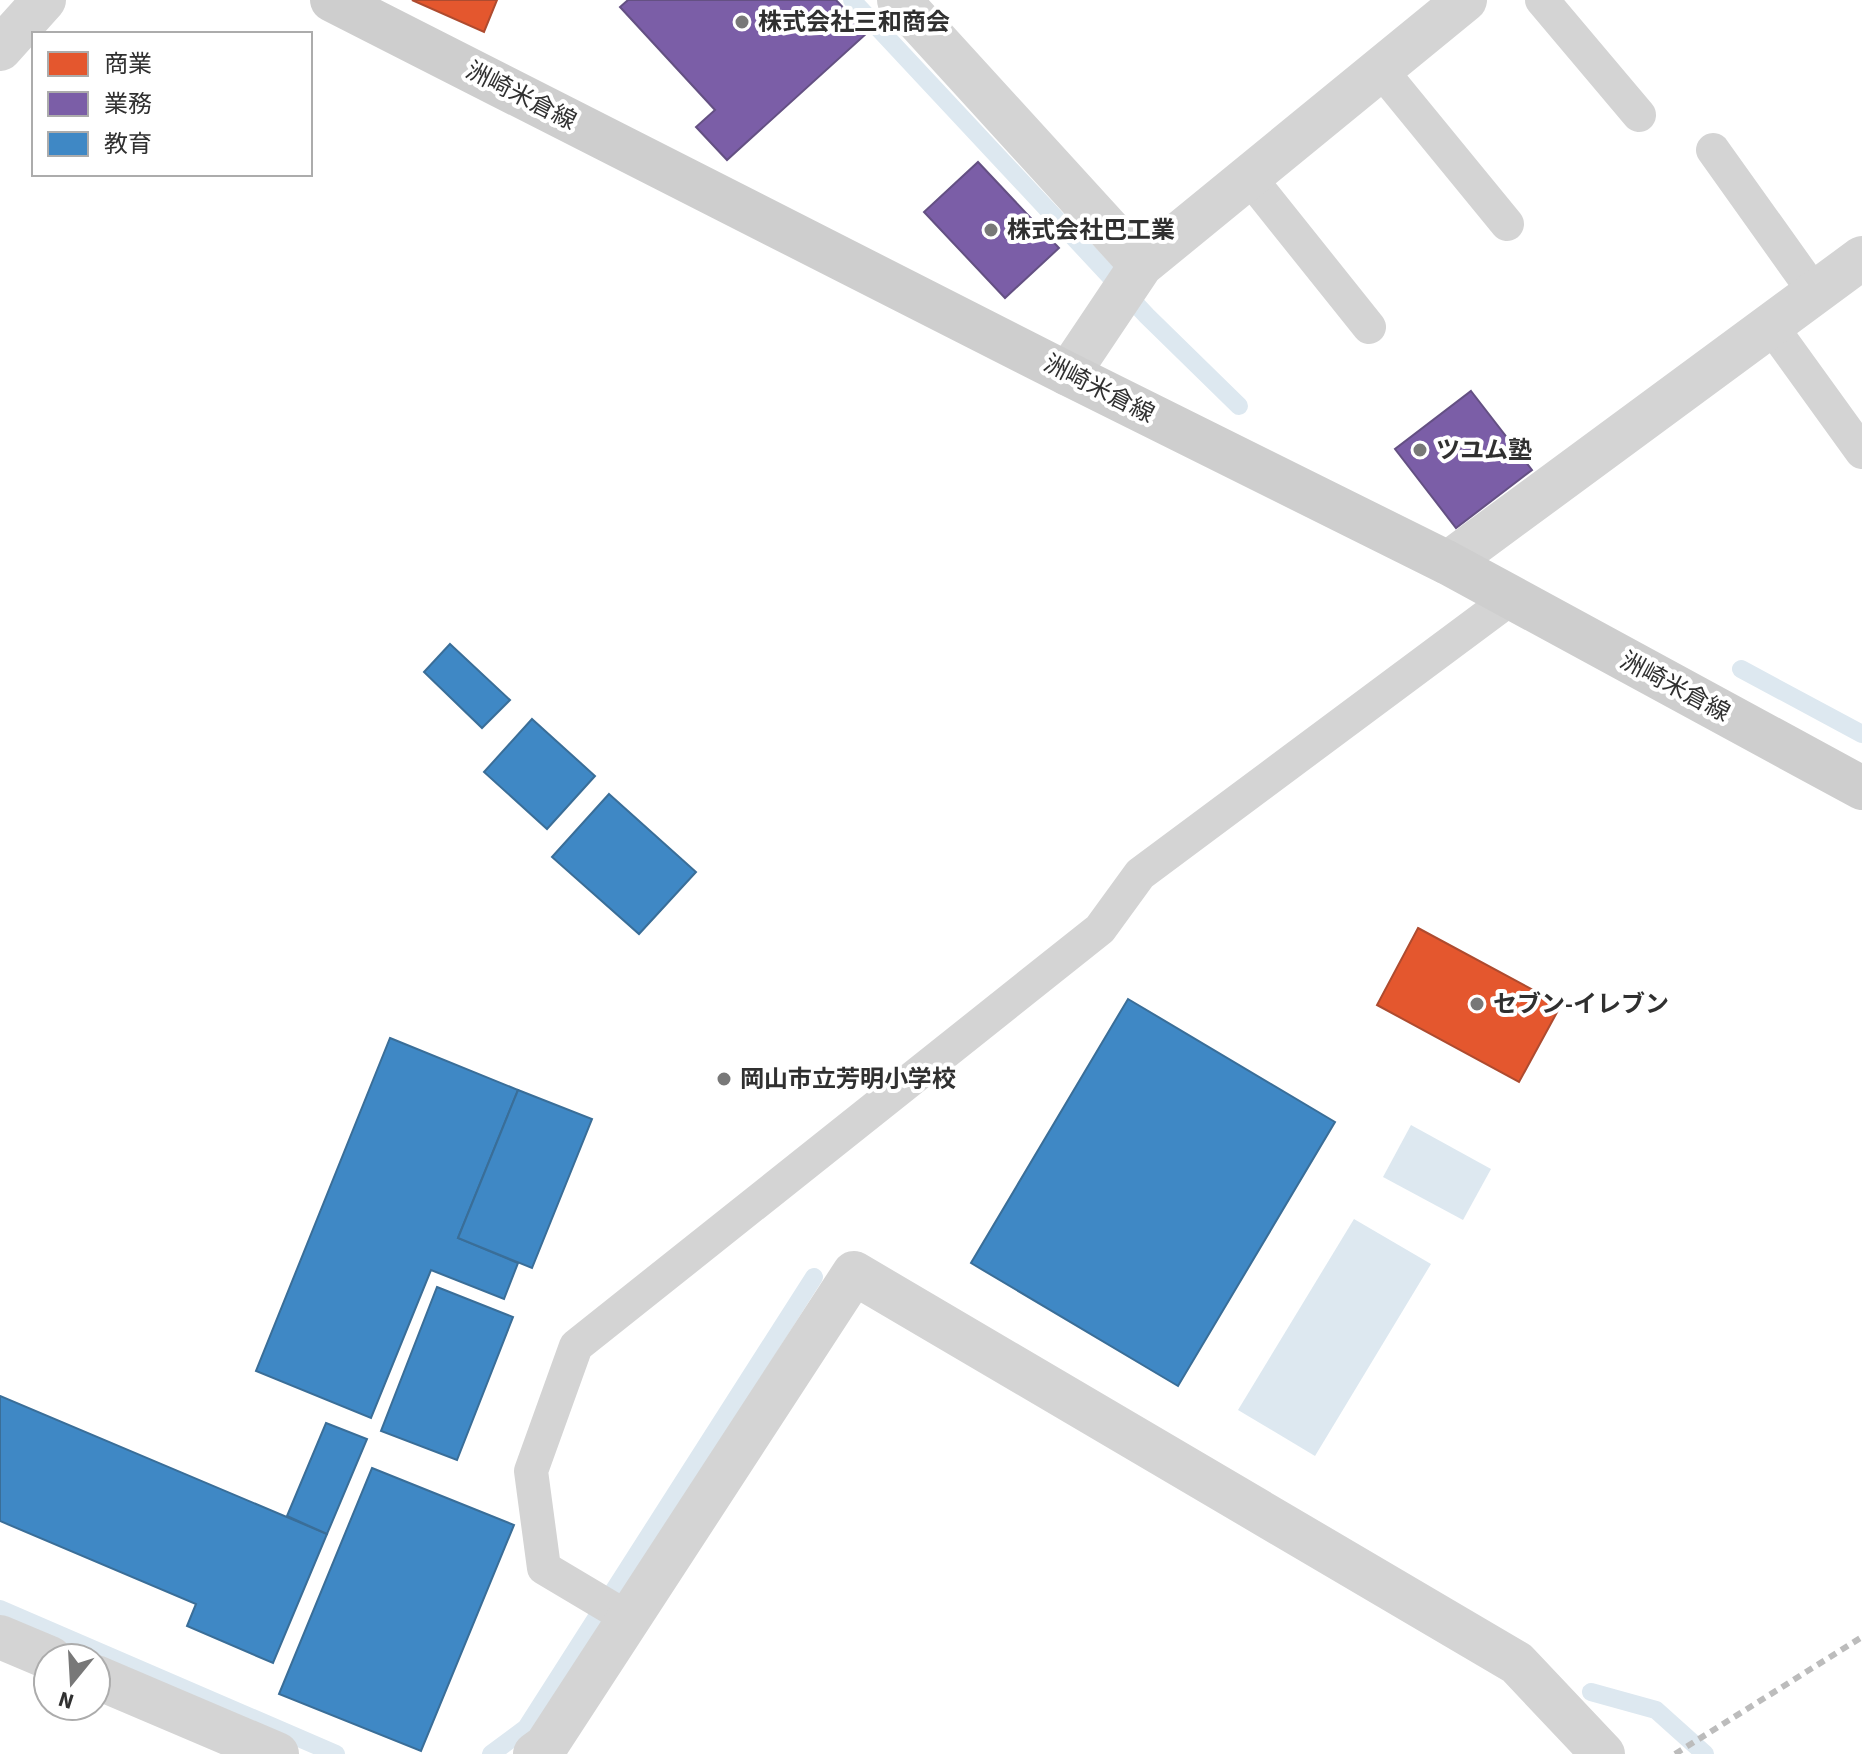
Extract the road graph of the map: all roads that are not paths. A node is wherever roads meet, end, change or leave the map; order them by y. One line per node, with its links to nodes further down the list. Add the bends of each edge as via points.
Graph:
1 (44, 0): 6 (street)
2 (332, 0): 17 (main road, 洲崎米倉線)
3 (899, 0): 13 (street)
4 (1465, 0): 7 (street)
5 (1542, 0): 8 (lane)
6 (0, 49)
7 (1380, 69): 10 (street); 11 (lane)
8 (1639, 115)
9 (1713, 150): 14 (lane)
10 (1249, 177): 13 (street); 16 (lane)
11 (1507, 224)
12 (1862, 258): 14 (street)
13 (1130, 281): 17 (street)
14 (1815, 293): 15 (street)
15 (1771, 326): 18 (lane); 19 (street)
16 (1369, 327)
17 (1068, 374): 19 (main road, 洲崎米倉線)
18 (1862, 452)
19 (1448, 563): 20 (main road, 洲崎米倉線)
20 (1511, 598): 21 (main road, 洲崎米倉線); 22 (lane, via 1140,874 1100,929 576,1346 531,1471 544,1568)
21 (1862, 788)
22 (613, 1610): 26 (street); 28 (street, via 854,1273 1517,1663)
23 (0, 1637): 24 (street)
24 (32, 1650)
25 (112, 1684): 27 (street)
26 (545, 1751)
27 (277, 1754)
28 (1603, 1754)

